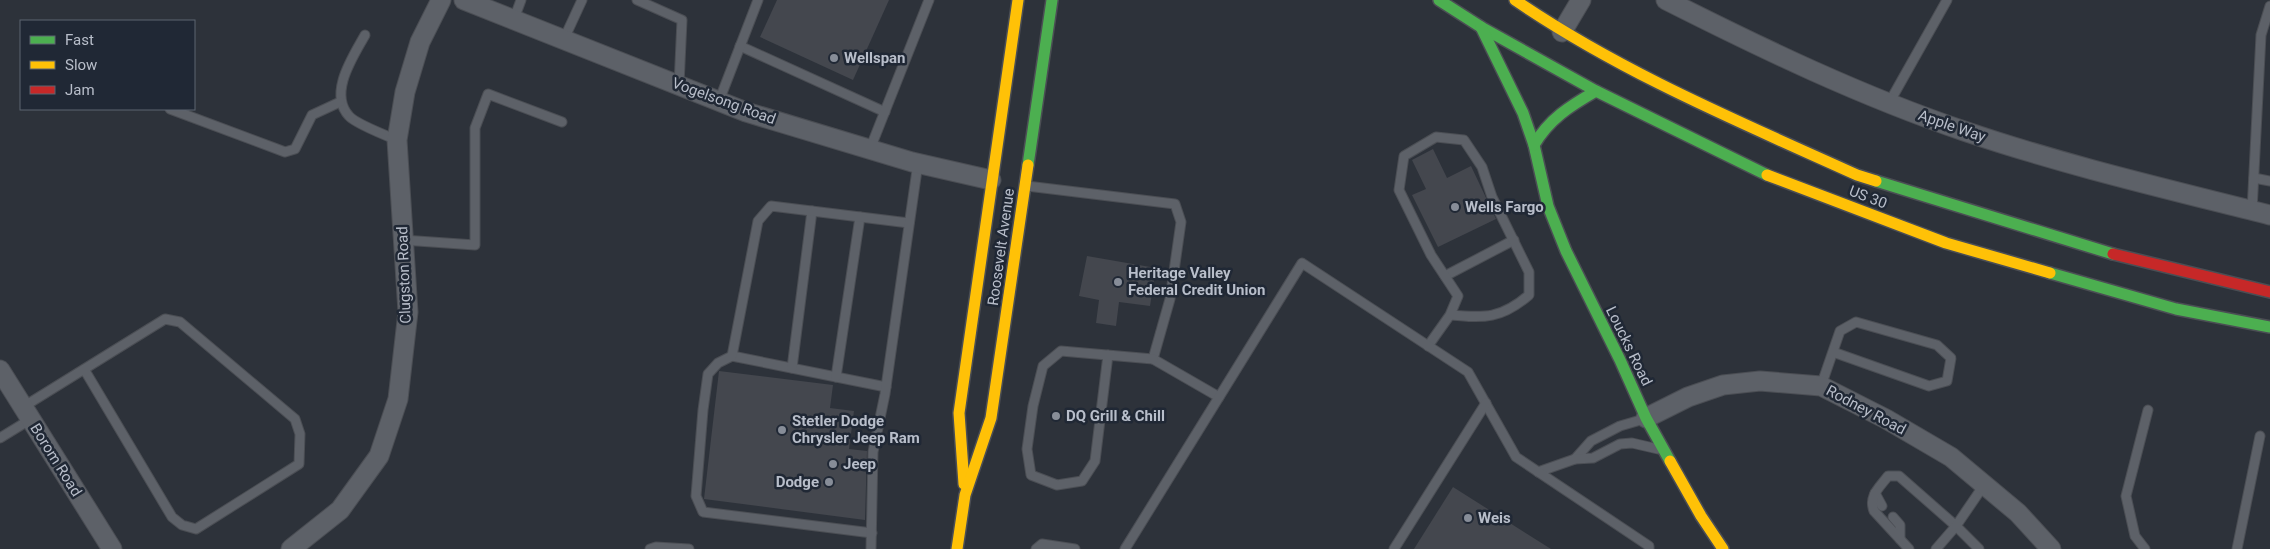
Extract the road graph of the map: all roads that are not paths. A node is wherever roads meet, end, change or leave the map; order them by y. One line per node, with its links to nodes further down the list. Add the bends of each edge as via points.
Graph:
1 (441, 0): 32 (street, Clugston Road, via 418,50 405,92)
2 (464, 0): 16 (street, Vogelsong Road)
3 (521, 0): 16 (lane)
4 (582, 0): 20 (lane)
5 (637, 0): 24 (lane, via 682,20)
6 (758, 0): 21 (lane)
7 (929, 0): 30 (lane)
8 (1018, 0): 38 (main road, Roosevelt Avenue)
9 (1052, 0): 39 (main road, Roosevelt Avenue)
10 (1439, 0): 17 (main road, US 30)
11 (1514, 0): 18 (main road, US 30)
12 (1581, 0): 18 (street)
13 (1666, 0): 28 (street, Apple Way, via 1750,42)
14 (1947, 0): 28 (lane)
15 (2270, 6): 22 (lane)
16 (514, 19): 20 (street, Vogelsong Road)
17 (1481, 27): 25 (main road, US 30 / US 30); 33 (main road, Loucks Road, via 1523,113)
18 (1562, 32): 47 (main road, US 30 / US 30, via 1662,86 1857,175 2138,261)
19 (365, 35): 27 (lane, via 344,75)
20 (564, 39): 24 (street, Vogelsong Road)
21 (740, 46): 26 (lane); 30 (lane)
22 (2260, 46): 23 (lane); 36 (lane)
23 (2270, 48)
24 (679, 85): 26 (street, Vogelsong Road)
25 (1596, 92): 33 (main road, via 1562,109); 49 (main road, US 30 / US 30, via 1758,171 1946,243 2176,309)
26 (719, 101): 34 (street, Vogelsong Road)
27 (340, 102): 29 (lane, via 312,115 295,149 285,152); 32 (lane, via 349,118)
28 (1889, 103): 41 (street, Apple Way, via 1964,131 2091,171)
29 (173, 110)
30 (885, 112): 34 (lane)
31 (562, 122): 44 (lane, via 488,94 475,128 475,245)
32 (397, 140): 44 (street, Clugston Road)
33 (1534, 144): 67 (main road, Loucks Road, via 1548,206 1566,251)
34 (870, 149): 35 (street, Vogelsong Road)
35 (918, 163): 38 (street, Vogelsong Road); 43 (lane)
36 (2254, 178): 37 (lane); 41 (lane)
37 (2270, 181)
38 (997, 185): 75 (main road, Roosevelt Avenue, via 959,414)
39 (1025, 186): 55 (lane, via 1175,204 1182,222 1170,299); 60 (main road, Roosevelt Avenue)
40 (812, 211): 42 (lane); 53 (lane, via 771,206 758,220); 56 (lane)
41 (2261, 213)
42 (860, 217): 43 (lane); 59 (lane)
43 (909, 223): 62 (lane)
44 (403, 240): 82 (street, Clugston Road, via 408,312 398,399 379,456 340,510)
45 (1514, 240): 46 (lane); 46 (lane, via 1482,167 1464,140 1436,137 1404,156 1399,190); 48 (lane, via 1529,272 1529,295 1512,310 1481,317)
46 (1445, 276): 48 (lane, via 1458,296)
47 (2270, 292)
48 (1450, 315): 50 (lane)
49 (2270, 327)
50 (1428, 346): 63 (lane, via 1302,263); 64 (lane, via 1468,372)
51 (989, 347): 60 (main road)
52 (1833, 352): 52 (lane, via 1840,331 1856,322 1936,345 1951,358 1947,381 1929,386); 61 (lane)
53 (732, 356): 56 (lane); 79 (lane, via 718,363 708,374 696,496 703,512)
54 (1108, 356): 54 (lane, via 1061,351 1043,366 1032,406 1027,450 1031,475 1058,485 1082,481 1095,461); 55 (lane)
55 (1153, 359): 63 (lane)
56 (792, 368): 59 (lane)
57 (84, 369): 57 (lane, via 165,319 180,322 295,419 300,434 298,464 196,529 182,525 172,518); 66 (lane)
58 (0, 370): 66 (street, Borom Road)
59 (836, 377): 62 (lane)
60 (996, 385): 75 (main road, Roosevelt Avenue, via 991,418)
61 (1821, 386): 67 (street, Rodney Road, via 1760,380 1722,385 1688,397); 73 (street, Rodney Road, via 1951,457)
62 (886, 387): 79 (lane, via 873,452)
63 (1219, 397): 89 (lane)
64 (1486, 403): 72 (lane, via 1516,458); 90 (lane)
65 (2148, 410): 97 (lane, via 2126,496 2135,536)
66 (27, 413): 69 (lane); 81 (street, Borom Road)
67 (1646, 418): 70 (main road, Loucks Road); 71 (lane, via 1591,440)
68 (2260, 436): 98 (lane)
69 (0, 438)
70 (1665, 450): 71 (lane, via 1626,443 1593,458); 92 (main road, Loucks Road)
71 (1575, 459): 72 (lane)
72 (1538, 472): 91 (lane)
73 (1984, 485): 78 (lane); 96 (street, Rodney Road, via 2018,513)
74 (1876, 493): 76 (lane); 78 (lane, via 1888,476 1899,476); 80 (lane, via 1872,505 1874,511)
75 (965, 495): 86 (main road, Roosevelt Avenue)
76 (1882, 506)
77 (1893, 517): 80 (lane, via 1900,525)
78 (1956, 526): 94 (lane); 95 (lane)
79 (872, 533): 85 (lane)
80 (1900, 539): 93 (lane)
81 (112, 549)
82 (292, 549)
83 (650, 549): 84 (lane)
84 (689, 549)
85 (871, 549)
86 (957, 549)
87 (1036, 549): 88 (lane, via 1042,544)
88 (1074, 549)
89 (1125, 549)
90 (1394, 549)
91 (1649, 549)
92 (1723, 549)
93 (1909, 549)
94 (1936, 549)
95 (1979, 549)
96 (2051, 549)
97 (2145, 549)
98 (2237, 549)

